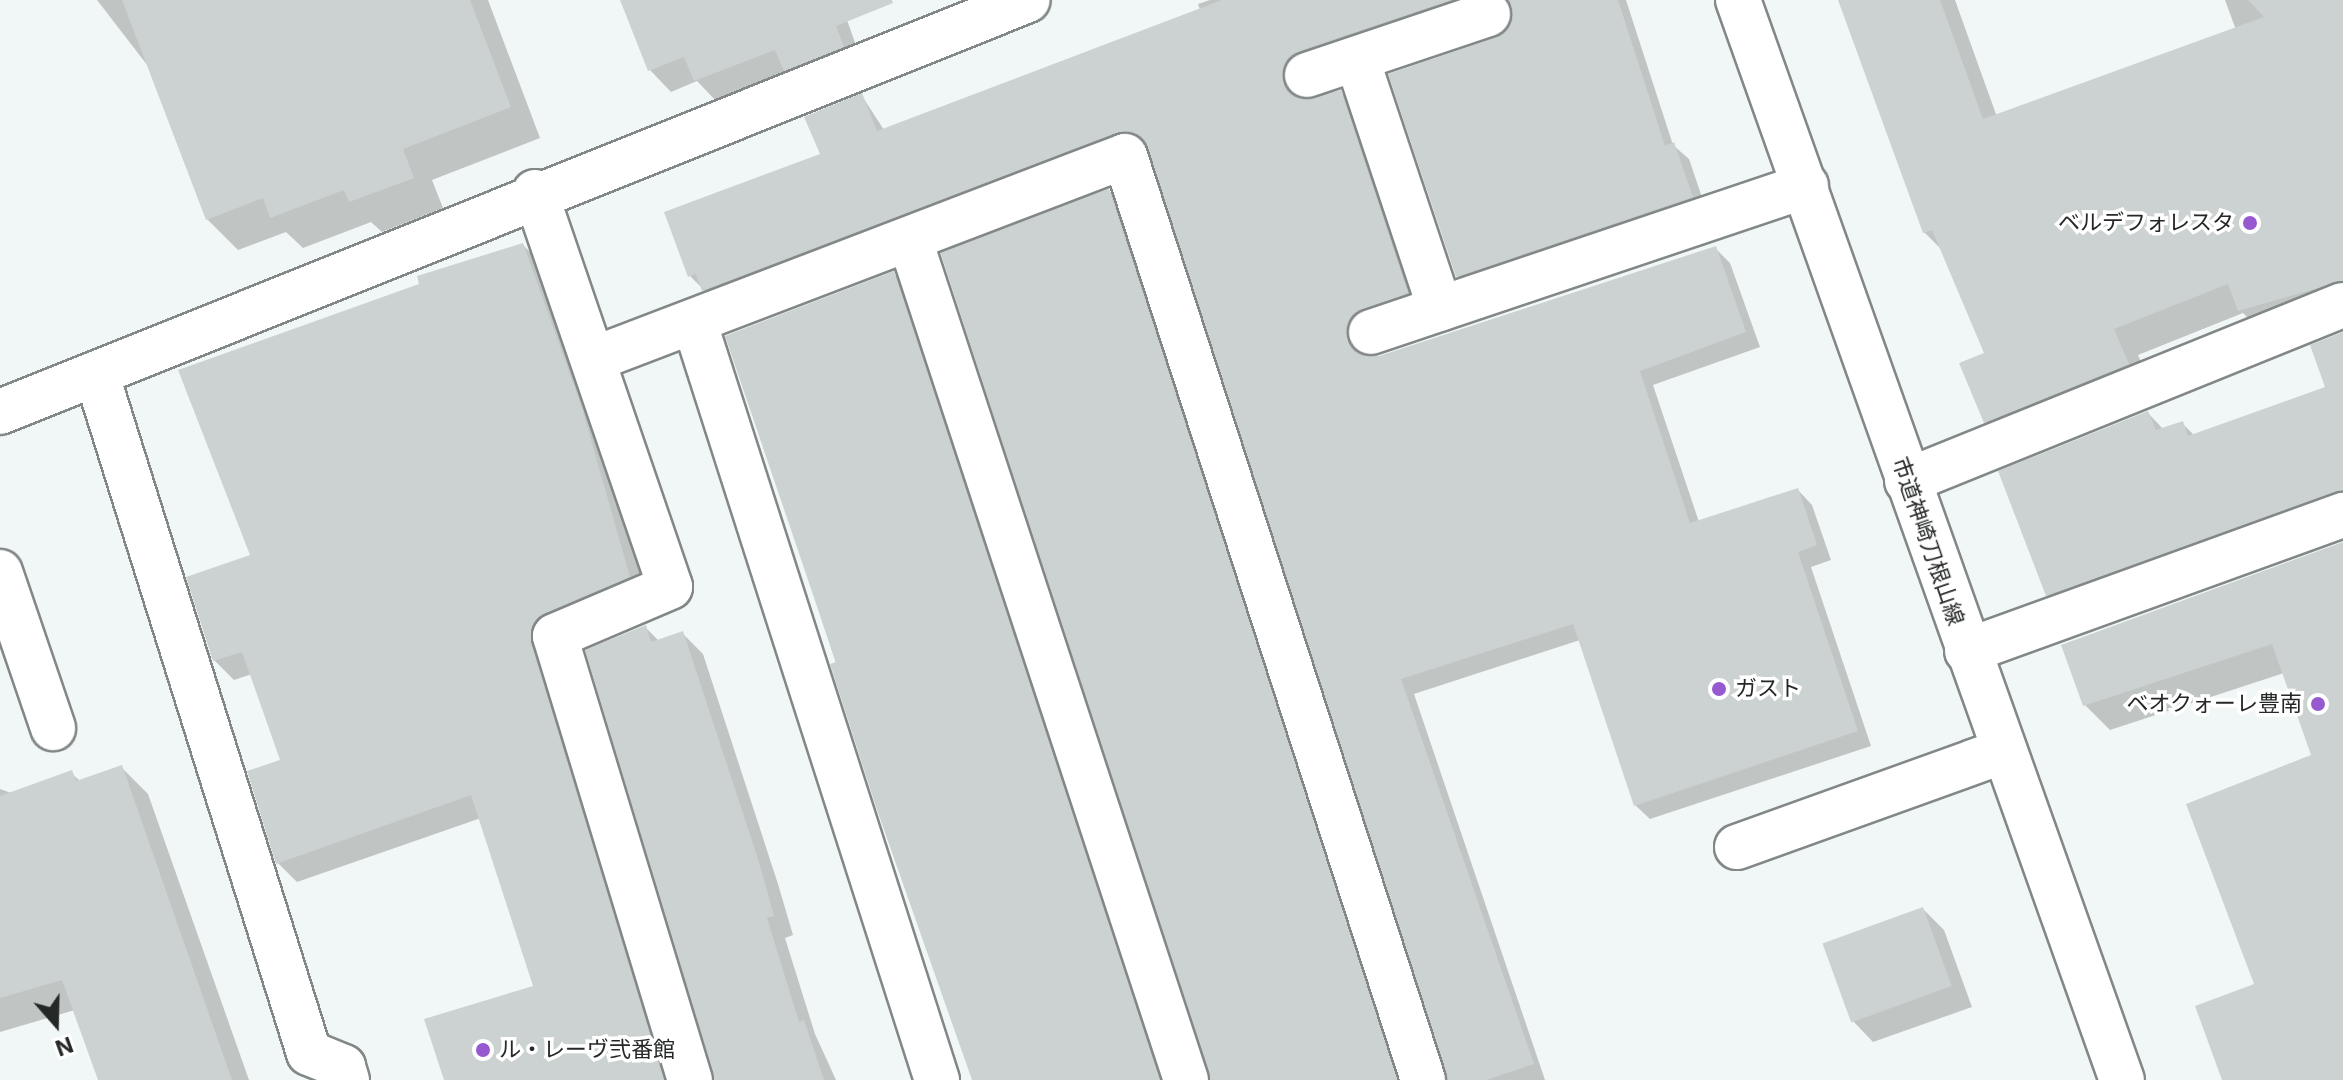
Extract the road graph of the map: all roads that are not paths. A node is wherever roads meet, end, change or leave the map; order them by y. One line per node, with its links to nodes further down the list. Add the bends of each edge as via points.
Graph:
1 (1028, 0): 7 (street)
2 (1738, 0): 6 (street, 市道神崎刀根山線)
3 (1488, 14): 4 (street)
4 (1357, 59): 5 (street); 10 (street)
5 (1307, 75)
6 (1806, 186): 10 (street); 16 (street, 市道神崎刀根山線)
7 (535, 192): 13 (street); 14 (street)
8 (910, 240): 11 (street); 26 (street); 27 (street, via 1125,156)
9 (2343, 305): 16 (street)
10 (1440, 309): 12 (street)
11 (695, 324): 13 (street); 25 (street)
12 (1371, 332)
13 (594, 359): 24 (street, via 670,587 555,636)
14 (97, 376): 15 (street); 23 (street, via 309,1053 343,1067)
15 (0, 412)
16 (1907, 481): 19 (street, 市道神崎刀根山線)
17 (2343, 515): 19 (street)
18 (0, 572): 20 (street)
19 (1967, 651): 21 (street, 市道神崎刀根山線)
20 (53, 728)
21 (2003, 751): 22 (street); 28 (street, 市道神崎刀根山線)
22 (1737, 847)
23 (347, 1080)
24 (690, 1080)
25 (937, 1080)
26 (1186, 1080)
27 (1423, 1080)
28 (2122, 1080)

